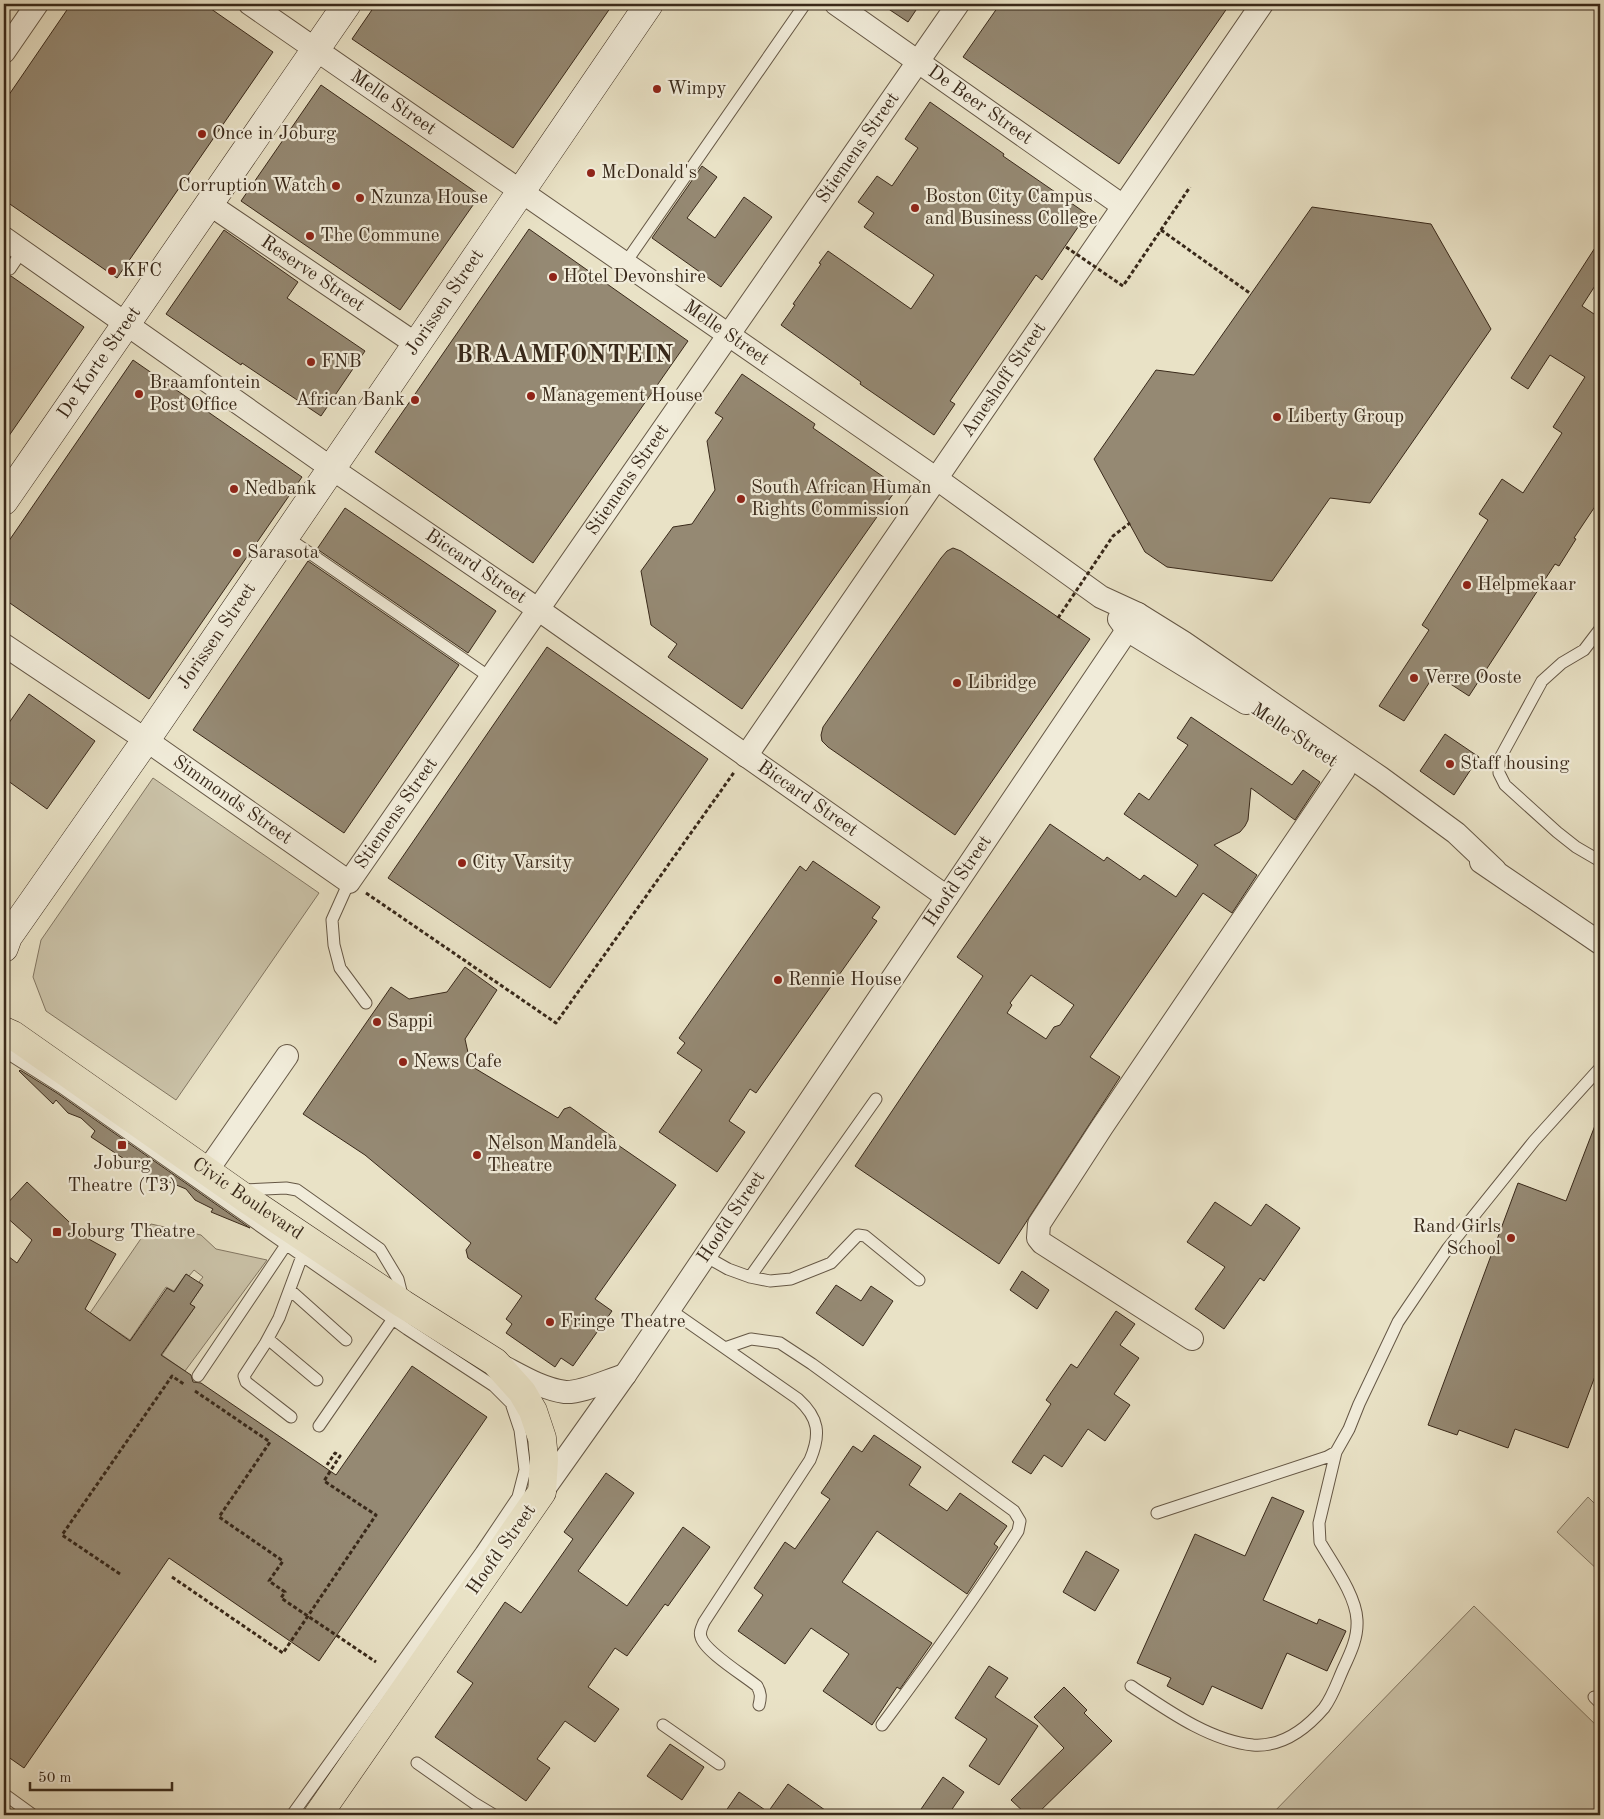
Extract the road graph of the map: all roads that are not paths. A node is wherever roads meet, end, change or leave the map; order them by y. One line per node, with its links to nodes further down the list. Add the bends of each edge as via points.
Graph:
1 (37, 4): 10 (street)
2 (250, 4): 9 (street, Melle Street)
3 (347, 4): 9 (main road, De Korte Street)
4 (649, 4): 12 (main road, Jorissen Street)
5 (806, 4): 16 (lane)
6 (836, 4): 11 (street, De Beer Street)
7 (958, 4): 11 (street, Stiemens Street)
8 (1262, 4): 14 (street, Ameshoff Street)
9 (315, 49): 12 (street, Melle Street); 13 (main road, De Korte Street)
10 (4, 52)
11 (918, 61): 14 (street, De Beer Street); 18 (street, Stiemens Street)
12 (521, 190): 16 (street, Melle Street); 19 (main road, Jorissen Street)
13 (209, 204): 17 (main road, De Korte Street); 19 (street, Reserve Street)
14 (1123, 206): 21 (street, Ameshoff Street)
15 (4, 238): 17 (street, Biccard Street, via 16,260)
16 (626, 262): 18 (street, Melle Street)
17 (126, 323): 20 (street, Biccard Street); 22 (main road, De Korte Street)
18 (729, 334): 21 (street, Melle Street); 24 (street, Stiemens Street)
19 (416, 344): 20 (main road, Jorissen Street)
20 (331, 468): 23 (main road, Jorissen Street); 24 (street, Biccard Street)
21 (937, 479): 25 (street, Melle Street); 30 (street, Ameshoff Street)
22 (7, 492)
23 (285, 536): 28 (lane); 29 (main road, Jorissen Street)
24 (539, 610): 28 (street, Stiemens Street); 30 (street, Biccard Street)
25 (1132, 622): 31 (street, Melle Street); 33 (street, Melle Street, via 1183,642 1381,778 1456,833); 35 (street, Hoofd Street)
26 (1600, 629): 32 (lane, via 1584,650 1562,663 1542,681 1499,760 1499,773 1505,785 1557,832)
27 (4, 645): 29 (street, Simmonds Street)
28 (491, 678): 34 (street, Stiemens Street)
29 (146, 740): 34 (street, Simmonds Street); 36 (main road, Jorissen Street)
30 (746, 756): 35 (street, Biccard Street)
31 (1344, 770): 33 (street, Melle Street, via 1446,842); 53 (street, via 1038,1224 1038,1238 1042,1243)
32 (1600, 861)
33 (1495, 870): 37 (street, Melle Street)
34 (349, 882): 38 (lane, via 332,920 334,944 340,968)
35 (947, 897): 47 (street, Hoofd Street)
36 (5, 942)
37 (1600, 943)
38 (366, 1003)
39 (4, 1031): 44 (main road, Civic Boulevard)
40 (4, 1051): 46 (lane)
41 (287, 1056): 44 (street)
42 (1600, 1068): 63 (lane, via 1534,1141 1448,1248 1398,1322 1350,1429)
43 (876, 1099): 48 (lane)
44 (207, 1171): 45 (main road, Civic Boulevard)
45 (234, 1190): 46 (main road, Civic Boulevard); 52 (lane, via 297,1190 380,1250 402,1292)
46 (298, 1243): 50 (lane); 52 (main road, Civic Boulevard); 59 (lane)
47 (705, 1256): 48 (lane); 51 (street, Hoofd Street)
48 (750, 1277): 49 (lane, via 770,1281 792,1280 831,1263 858,1235 865,1236)
49 (919, 1280)
50 (290, 1290): 54 (lane); 55 (lane)
51 (670, 1309): 56 (lane); 58 (street, Hoofd Street)
52 (398, 1311): 57 (main road, Civic Boulevard); 62 (lane); 68 (lane, via 494,1386 511,1404 520,1430 525,1470 518,1497)
53 (1192, 1338)
54 (268, 1339): 60 (lane); 61 (lane, via 244,1379)
55 (346, 1340)
56 (725, 1348): 67 (lane, via 810,1410 817,1434 810,1460 700,1632 708,1649 757,1686 761,1697); 70 (lane, via 751,1339 780,1343 928,1447 1014,1511 1020,1521 1018,1531 984,1585)
57 (495, 1362): 58 (street, Civic Boulevard, via 538,1385 566,1392); 64 (main road, Civic Boulevard, via 522,1392 533,1411 542,1438)
58 (625, 1375): 64 (street, Hoofd Street)
59 (198, 1376)
60 (317, 1380)
61 (291, 1417)
62 (319, 1426)
63 (1336, 1452): 65 (lane, via 1327,1458); 66 (lane, via 1318,1533 1351,1598 1357,1618 1349,1657 1324,1707 1303,1729 1278,1743 1254,1745 1223,1739 1170,1712)
64 (542, 1492): 77 (main road, Hoofd Street)
65 (1157, 1514)
66 (1131, 1686)
67 (759, 1705)
68 (363, 1718): 75 (lane); 76 (lane)
69 (663, 1725): 72 (lane)
70 (882, 1725)
71 (417, 1763): 78 (lane)
72 (719, 1764)
73 (4, 1794): 74 (lane)
74 (33, 1815)
75 (292, 1815)
76 (306, 1815)
77 (318, 1815)
78 (494, 1815)

